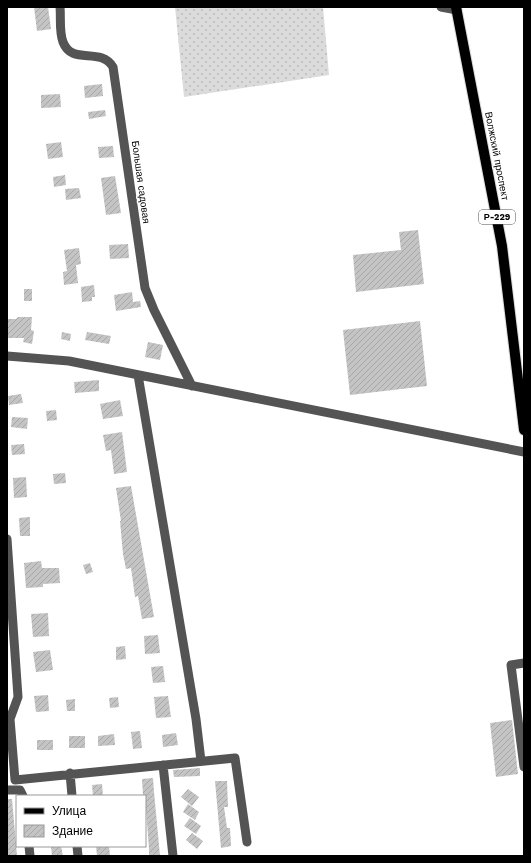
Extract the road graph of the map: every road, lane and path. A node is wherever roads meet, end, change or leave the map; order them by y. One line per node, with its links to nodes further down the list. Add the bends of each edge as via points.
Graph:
1 (60, 7): 6 (street, Большая садовая, via 63,41 68,50 77,55 101,56 113,67 145,288)
2 (441, 7): 3 (street)
3 (456, 8): 7 (main road, Волжский проспект / Р-229, via 502,246)
4 (7, 356): 5 (street, via 69,361)
5 (138, 375): 6 (street); 12 (street, via 196,715)
6 (192, 386): 8 (street)
7 (524, 430)
8 (524, 452)
9 (7, 539): 10 (street)
10 (10, 607): 15 (street, via 18,697 10,719 15,780)
11 (524, 663): 14 (street, via 511,665)
12 (201, 761): 13 (street); 19 (street, via 235,758)
13 (163, 765): 15 (street); 20 (street)
14 (524, 767)
15 (70, 773): 18 (street)
16 (7, 790): 17 (street, via 20,790)
17 (22, 795)
18 (72, 795)
19 (247, 842)
20 (173, 856)

